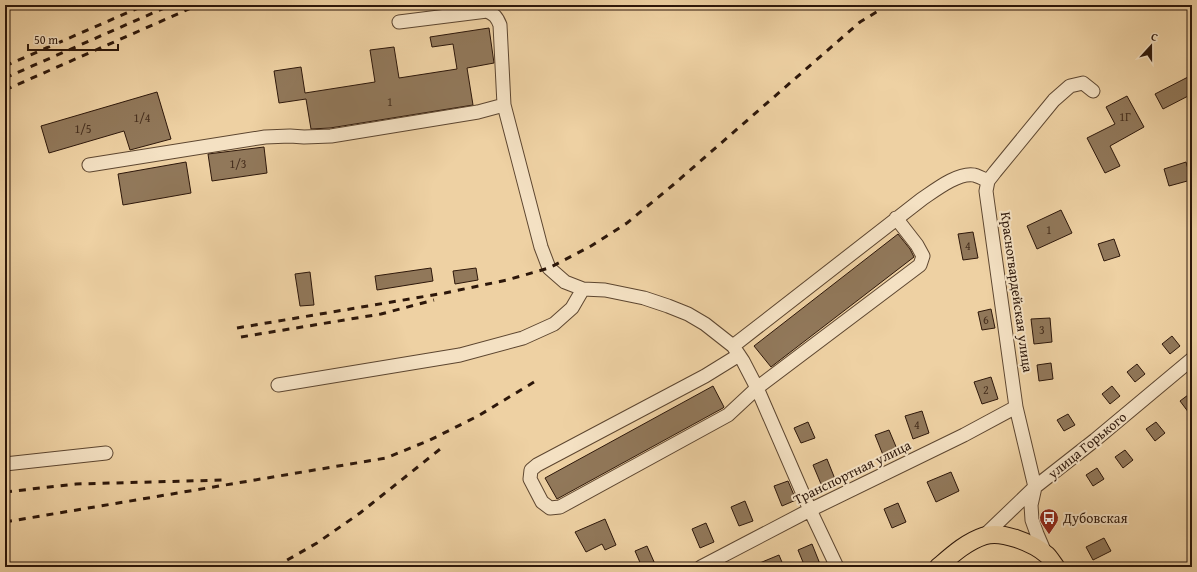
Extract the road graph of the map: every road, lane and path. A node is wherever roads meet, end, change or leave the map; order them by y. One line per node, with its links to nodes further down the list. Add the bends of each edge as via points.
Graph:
1 (400, 22): 3 (lane, via 487,11 494,14 500,24)
2 (1093, 91): 5 (lane, via 1083,83 1070,86 1035,122)
3 (504, 105): 4 (lane, via 478,112 332,136 265,137); 7 (lane, via 541,247 549,268 565,282)
4 (89, 165)
5 (988, 181): 6 (lane, via 973,174 962,176 922,199); 12 (lane, Красногвардейская улица, via 986,191)
6 (896, 218): 8 (lane); 11 (lane, via 923,256 920,265)
7 (583, 289): 8 (lane, via 605,290 668,306 705,324); 10 (lane, via 572,308 554,324 522,338 460,355)
8 (736, 350): 11 (lane); 11 (lane, via 705,376 537,465 531,470 530,479 542,502 550,508 560,507 728,415)
9 (1192, 359): 15 (lane, улица Горького)
10 (278, 385)
11 (757, 388): 16 (lane)
12 (1016, 406): 15 (lane, Красногвардейская улица); 16 (lane, Транспортная улица, via 964,435)
13 (106, 453): 14 (lane)
14 (5, 464)
15 (1035, 487): 17 (lane, улица Горького); 18 (lane, Красногвардейская улица, via 1031,505 1032,520)
16 (810, 510): 19 (lane, Транспортная улица); 20 (lane)
17 (985, 535): 18 (main road, улица Горького, via 1002,534 1023,540); 21 (main road, улица Горького, via 962,547)
18 (1051, 561)
19 (701, 567)
20 (837, 567)
21 (938, 567)

